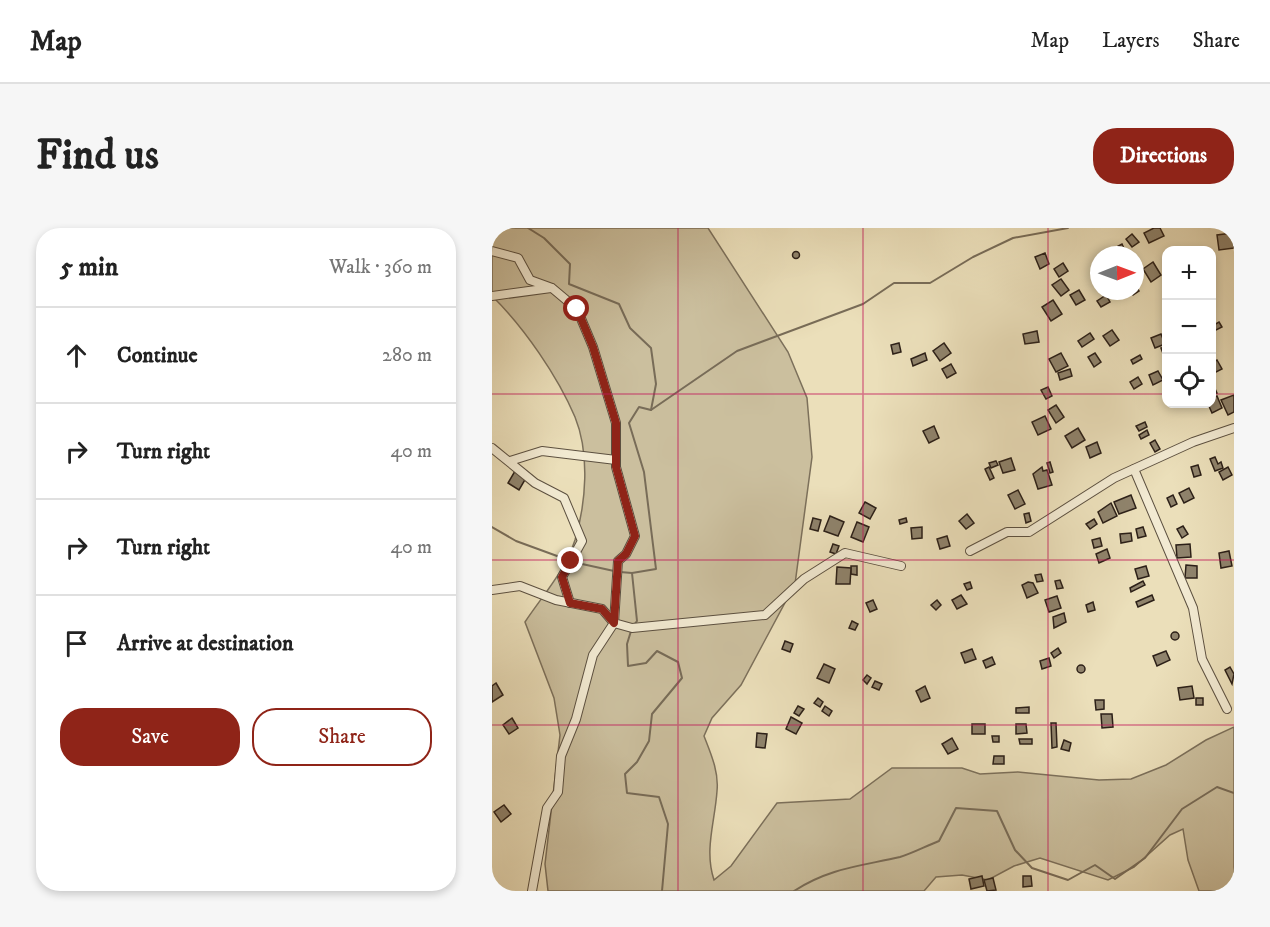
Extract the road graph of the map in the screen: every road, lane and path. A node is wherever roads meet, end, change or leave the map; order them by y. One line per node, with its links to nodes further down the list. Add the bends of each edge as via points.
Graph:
1 (492, 251): 2 (street, via 518,258 530,280)
2 (552, 288): 3 (street); 6 (street, via 577,309 593,347 616,423)
3 (492, 296)
4 (1234, 428): 8 (street)
5 (492, 448): 7 (street)
6 (616, 460): 7 (street, via 542,451); 13 (street, via 635,536 618,561)
7 (510, 461): 12 (street, via 535,483 564,498 582,541 562,577)
8 (1134, 469): 9 (street, via 1029,532 1007,532); 14 (street, via 1193,608 1202,659)
9 (970, 551)
10 (901, 566): 13 (street, via 845,553 804,579 765,615 632,628)
11 (492, 590): 12 (street, via 520,586)
12 (570, 603): 13 (street, via 602,609)
13 (614, 623): 15 (street, via 593,655 576,719 561,756 558,792 547,808)
14 (1227, 709)
15 (532, 891)

